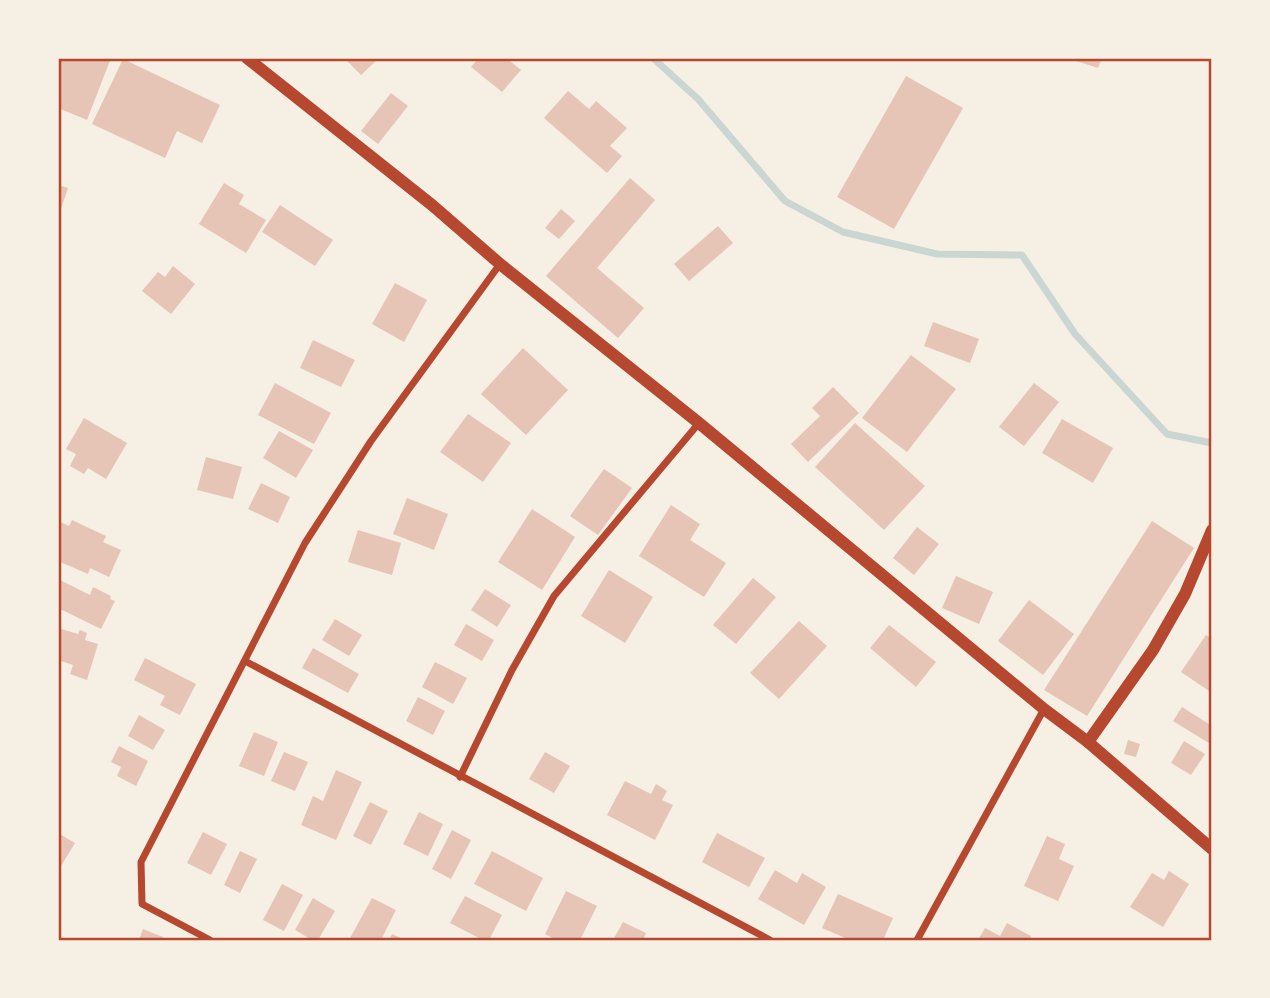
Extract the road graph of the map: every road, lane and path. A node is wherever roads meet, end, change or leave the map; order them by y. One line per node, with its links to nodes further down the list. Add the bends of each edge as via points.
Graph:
1 (247, 58): 2 (street)
2 (500, 264): 3 (street); 5 (street, via 371,440 312,532)
3 (699, 424): 6 (street); 8 (street, via 554,596)
4 (1212, 530): 7 (street, via 1185,594 1153,650)
5 (245, 661): 8 (street); 10 (street, via 141,862 142,904)
6 (1044, 709): 7 (street); 12 (street)
7 (1088, 742): 9 (street)
8 (460, 778): 11 (street)
9 (1212, 849)
10 (210, 940)
11 (770, 940)
12 (917, 940)

